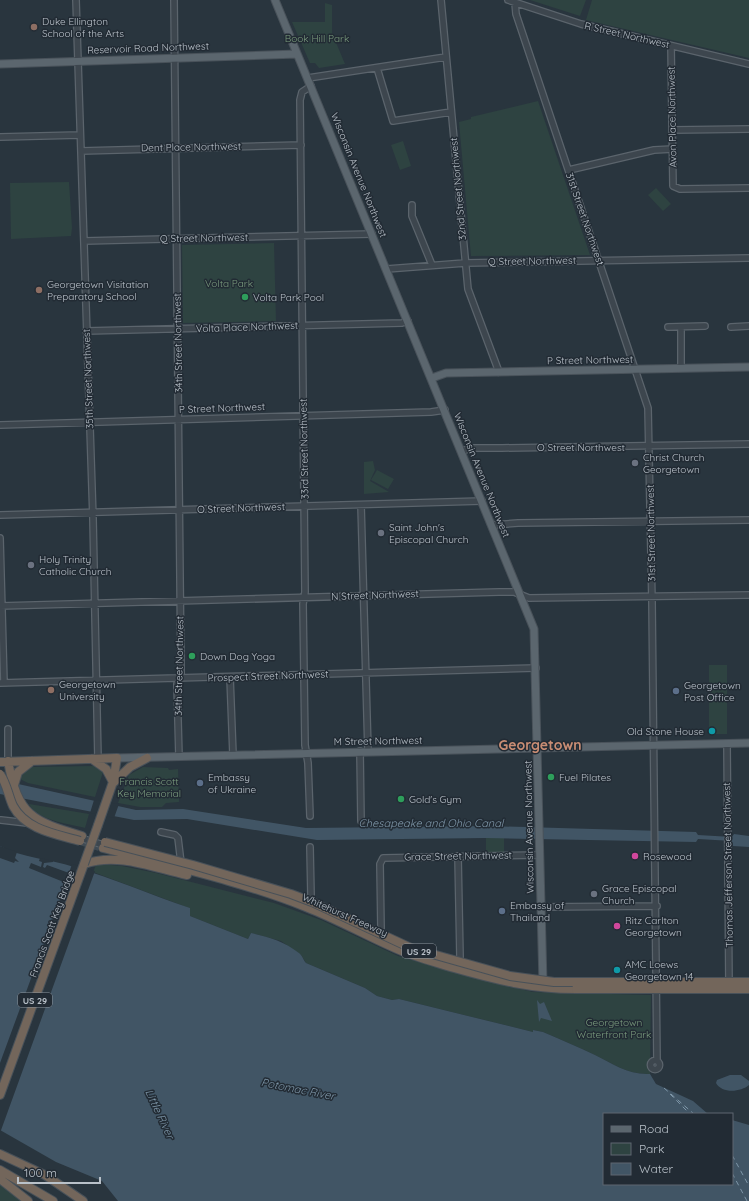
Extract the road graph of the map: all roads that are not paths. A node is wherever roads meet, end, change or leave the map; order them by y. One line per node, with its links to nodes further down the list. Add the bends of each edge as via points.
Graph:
1 (76, 0): 11 (street, 35th Street Northwest)
2 (174, 0): 9 (street, 34th Street Northwest)
3 (276, 0): 8 (main road, Wisconsin Avenue Northwest)
4 (441, 0): 10 (street, 32nd Street Northwest)
5 (508, 0): 6 (street, R Street Northwest)
6 (515, 3): 7 (street, R Street Northwest, via 581,24); 26 (street, 31st Street Northwest, via 516,14)
7 (671, 46): 13 (street, R Street Northwest); 19 (street, Avon Place Northwest)
8 (297, 54): 9 (main road, Reservoir Road Northwest); 15 (main road, Wisconsin Avenue Northwest)
9 (174, 57): 11 (main road, Reservoir Road Northwest); 23 (street, 34th Street Northwest)
10 (446, 57): 14 (street); 17 (street, 32nd Street Northwest)
11 (78, 60): 12 (main road, Reservoir Road Northwest); 20 (street, 35th Street Northwest)
12 (0, 64)
13 (749, 64)
14 (377, 68): 15 (street); 17 (street, via 393,121)
15 (308, 78): 16 (main road, Wisconsin Avenue Northwest)
16 (311, 86): 22 (street, 33rd Street Northwest, via 302,92 300,97); 29 (main road, Wisconsin Avenue Northwest)
17 (451, 112): 35 (street, 32nd Street Northwest)
18 (749, 129): 19 (street)
19 (673, 130): 24 (street, Avon Place Northwest)
20 (80, 135): 21 (street); 25 (street, 35th Street Northwest)
21 (0, 137)
22 (301, 145): 23 (street, Dent Place Northwest); 30 (street, 33rd Street Northwest)
23 (175, 148): 25 (street, Dent Place Northwest); 31 (street, 34th Street Northwest)
24 (673, 149): 26 (street, via 654,150); 27 (street, Avon Place Northwest, via 674,187)
25 (80, 151): 32 (street, 35th Street Northwest)
26 (568, 170): 34 (street, 31st Street Northwest)
27 (749, 188)
28 (412, 205): 36 (street, via 412,216)
29 (372, 234): 30 (street, Q Street Northwest); 37 (main road, Wisconsin Avenue Northwest)
30 (302, 236): 31 (street, Q Street Northwest); 39 (street, 33rd Street Northwest)
31 (176, 239): 32 (street, Q Street Northwest); 45 (street, 34th Street Northwest)
32 (84, 241): 46 (street, 35th Street Northwest)
33 (749, 258): 34 (street, Q Street Northwest)
34 (599, 261): 35 (street, Q Street Northwest); 49 (street, 31st Street Northwest)
35 (465, 263): 36 (street, Q Street Northwest); 50 (street, 32nd Street Northwest, via 470,295)
36 (432, 265): 37 (street, Q Street Northwest)
37 (387, 268): 38 (main road, Wisconsin Avenue Northwest)
38 (408, 321): 39 (street, Volta Place Northwest); 51 (main road, Wisconsin Avenue Northwest)
39 (302, 325): 45 (street, Volta Place Northwest); 53 (street, 33rd Street Northwest)
40 (705, 326): 43 (street)
41 (749, 326): 44 (street)
42 (668, 327): 43 (street)
43 (681, 327): 48 (street)
44 (731, 327)
45 (178, 329): 46 (street, Volta Place Northwest); 54 (street, 34th Street Northwest)
46 (86, 331): 55 (street, 35th Street Northwest)
47 (749, 367): 48 (main road, P Street Northwest)
48 (681, 368): 49 (main road, P Street Northwest)
49 (636, 369): 50 (main road, P Street Northwest); 58 (street, 31st Street Northwest, via 647,405)
50 (499, 372): 51 (main road, P Street Northwest, via 446,373)
51 (432, 378): 52 (main road, Wisconsin Avenue Northwest)
52 (445, 410): 53 (street, P Street Northwest); 59 (main road, Wisconsin Avenue Northwest)
53 (303, 416): 54 (street, P Street Northwest); 62 (street, 33rd Street Northwest)
54 (179, 420): 55 (street, P Street Northwest); 63 (street, 34th Street Northwest)
55 (89, 422): 56 (street, P Street Northwest); 64 (street, 35th Street Northwest)
56 (0, 425)
57 (749, 444): 58 (street, O Street Northwest)
58 (650, 446): 59 (street, O Street Northwest, via 472,448); 67 (street, 31st Street Northwest)
59 (462, 451): 60 (main road, Wisconsin Avenue Northwest)
60 (482, 501): 61 (street, O Street Northwest); 68 (main road, Wisconsin Avenue Northwest)
61 (361, 505): 62 (street, O Street Northwest); 71 (street)
62 (304, 507): 63 (street, O Street Northwest); 74 (street, 33rd Street Northwest)
63 (179, 510): 64 (street, O Street Northwest); 75 (street, 34th Street Northwest)
64 (93, 513): 65 (street, O Street Northwest); 76 (street, 35th Street Northwest)
65 (0, 515)
66 (749, 520): 67 (street)
67 (650, 521): 68 (street); 73 (street, 31st Street Northwest)
68 (493, 525): 72 (main road, Wisconsin Avenue Northwest)
69 (0, 538): 77 (street)
70 (749, 595): 73 (street, N Street Northwest)
71 (364, 596): 72 (street, N Street Northwest, via 514,592); 74 (street, N Street Northwest); 79 (street)
72 (522, 596): 73 (street, N Street Northwest); 78 (main road, Wisconsin Avenue Northwest, via 534,629)
73 (652, 596): 88 (street, 31st Street Northwest)
74 (304, 598): 75 (street, N Street Northwest); 80 (street, 33rd Street Northwest)
75 (180, 601): 76 (street, N Street Northwest); 82 (street, 34th Street Northwest)
76 (95, 604): 77 (street, N Street Northwest); 83 (street, 35th Street Northwest)
77 (1, 606): 84 (street)
78 (536, 668): 79 (street, Prospect Street Northwest); 89 (main road, Wisconsin Avenue Northwest)
79 (366, 673): 80 (street, Prospect Street Northwest); 91 (street)
80 (303, 675): 81 (street, Prospect Street Northwest); 92 (street, 33rd Street Northwest)
81 (230, 677): 82 (street, Prospect Street Northwest); 93 (street)
82 (179, 678): 83 (street, Prospect Street Northwest); 94 (street, 34th Street Northwest)
83 (97, 680): 84 (street, Prospect Street Northwest); 97 (street, 35th Street Northwest)
84 (2, 683)
85 (8, 729): 98 (street)
86 (727, 744): 87 (main road, M Street Northwest); 88 (main road, M Street Northwest); 121 (street, Thomas Jefferson Street Northwest)
87 (749, 744)
88 (654, 745): 89 (main road, M Street Northwest); 114 (street, 31st Street Northwest)
89 (538, 747): 91 (main road, M Street Northwest); 108 (main road, Wisconsin Avenue Northwest)
90 (360, 751): 91 (main road, M Street Northwest); 92 (main road, M Street Northwest); 105 (street)
91 (368, 751)
92 (306, 753): 93 (main road, M Street Northwest); 103 (street, 33rd Street Northwest)
93 (233, 755): 94 (main road, M Street Northwest)
94 (178, 757): 96 (main road, M Street Northwest)
95 (117, 758): 96 (main road, M Street Northwest); 97 (highway, M Street Northwest); 102 (highway, Francis Scott Key Bridge)
96 (147, 758): 102 (highway, via 130,767)
97 (95, 759): 99 (highway, M Street Northwest); 102 (highway, via 106,768)
98 (3, 761): 99 (highway, M Street Northwest); 101 (highway)
99 (32, 761): 101 (highway)
100 (0, 774): 101 (highway, bridge, via 14,808 26,821 41,830 81,839 39,822 24,808 15,788)
101 (13, 774)
102 (113, 782): 110 (highway, Francis Scott Key Bridge / US 29, bridge)
103 (310, 816)
104 (1, 820): 111 (street, via 34,824)
105 (361, 821)
106 (161, 832): 111 (street, via 178,838)
107 (310, 847): 113 (street)
108 (540, 855): 109 (street, Grace Street Northwest); 115 (main road, Wisconsin Avenue Northwest)
109 (458, 856): 116 (street, Grace Street Northwest, via 387,857 381,860); 117 (street)
110 (84, 864): 112 (highway, US 29, via 106,859 123,860); 125 (highway, Francis Scott Key Bridge / US 29)
111 (181, 865): 119 (street, via 311,905 419,954 504,978)
112 (262, 893): 118 (highway, Whitehurst Freeway / US 29, bridge, via 104,845 193,865 291,894 411,948 510,976 554,982); 123 (highway, Whitehurst Freeway / US 29, bridge, via 307,907 406,953 516,985 564,989)
113 (311, 896)
114 (657, 906): 115 (street); 120 (street, 31st Street Northwest)
115 (541, 907): 119 (main road, Wisconsin Avenue Northwest)
116 (381, 929)
117 (460, 958)
118 (749, 982)
119 (542, 984): 120 (main road)
120 (657, 985): 121 (main road); 124 (street, 31st Street Northwest)
121 (729, 985): 122 (main road)
122 (749, 985)
123 (749, 989)
124 (657, 1061)
125 (0, 1095)
126 (0, 1154): 131 (highway, via 45,1175)
127 (0, 1170): 130 (highway)
128 (0, 1179): 129 (highway)
129 (28, 1201)
130 (53, 1201)
131 (83, 1201)

